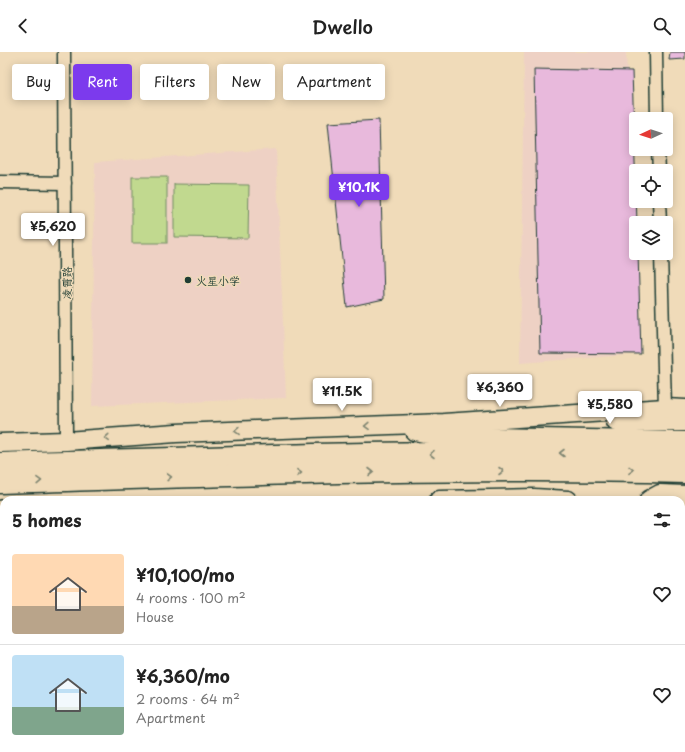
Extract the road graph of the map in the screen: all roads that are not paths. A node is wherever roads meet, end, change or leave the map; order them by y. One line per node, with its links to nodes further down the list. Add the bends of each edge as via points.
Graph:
1 (64, 52): 5 (street, 凌霄路)
2 (656, 52): 3 (street)
3 (657, 112)
4 (0, 182): 5 (street)
5 (65, 183): 12 (street, 凌霄路)
6 (661, 260): 7 (street)
7 (665, 408): 8 (main road); 10 (main road)
8 (685, 409)
9 (685, 422): 10 (main road)
10 (444, 423): 11 (main road)
11 (388, 425): 12 (main road, one-way to 12, via 176,433); 13 (main road, via 439,436)
12 (66, 441): 14 (main road)
13 (685, 441)
14 (0, 443)
15 (685, 454): 16 (highway, one-way to 16, via 329,454)
16 (0, 464)
17 (685, 472): 18 (highway, one-way to 17, via 332,472)
18 (0, 482)
19 (685, 495): 20 (main road)
20 (670, 496)

